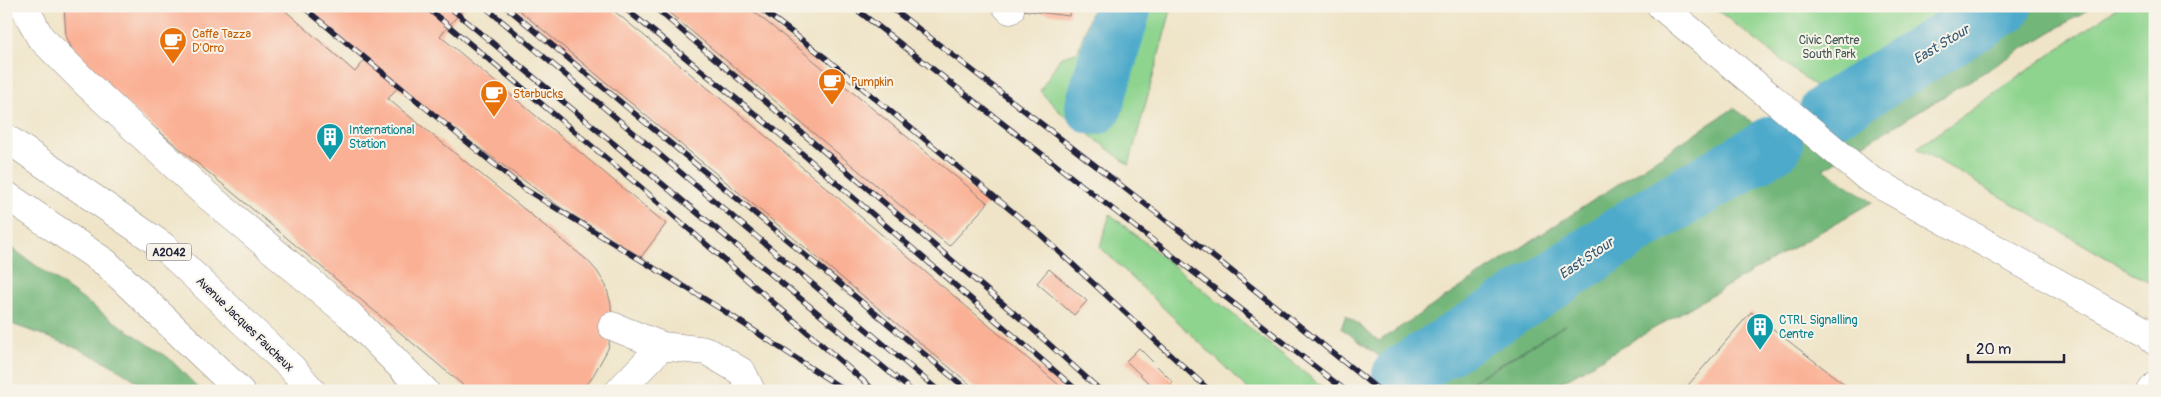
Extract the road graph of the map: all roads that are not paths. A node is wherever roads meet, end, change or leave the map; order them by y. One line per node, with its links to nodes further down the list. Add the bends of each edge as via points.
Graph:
1 (24, 6): 4 (main road)
2 (44, 6): 4 (main road)
3 (1661, 6): 8 (main road, via 1868,178 2148,334)
4 (40, 37): 13 (main road, via 201,190 350,315)
5 (6, 138): 12 (main road, Avenue Jacques Faucheux / A2042, via 163,246 292,368)
6 (6, 194): 11 (main road, via 106,263)
7 (612, 326): 9 (main road)
8 (2155, 341)
9 (662, 346): 14 (main road); 15 (main road, via 707,351 742,372)
10 (2155, 386): 16 (main road)
11 (240, 391)
12 (312, 391)
13 (425, 391)
14 (619, 391)
15 (750, 391)
16 (2151, 391)

